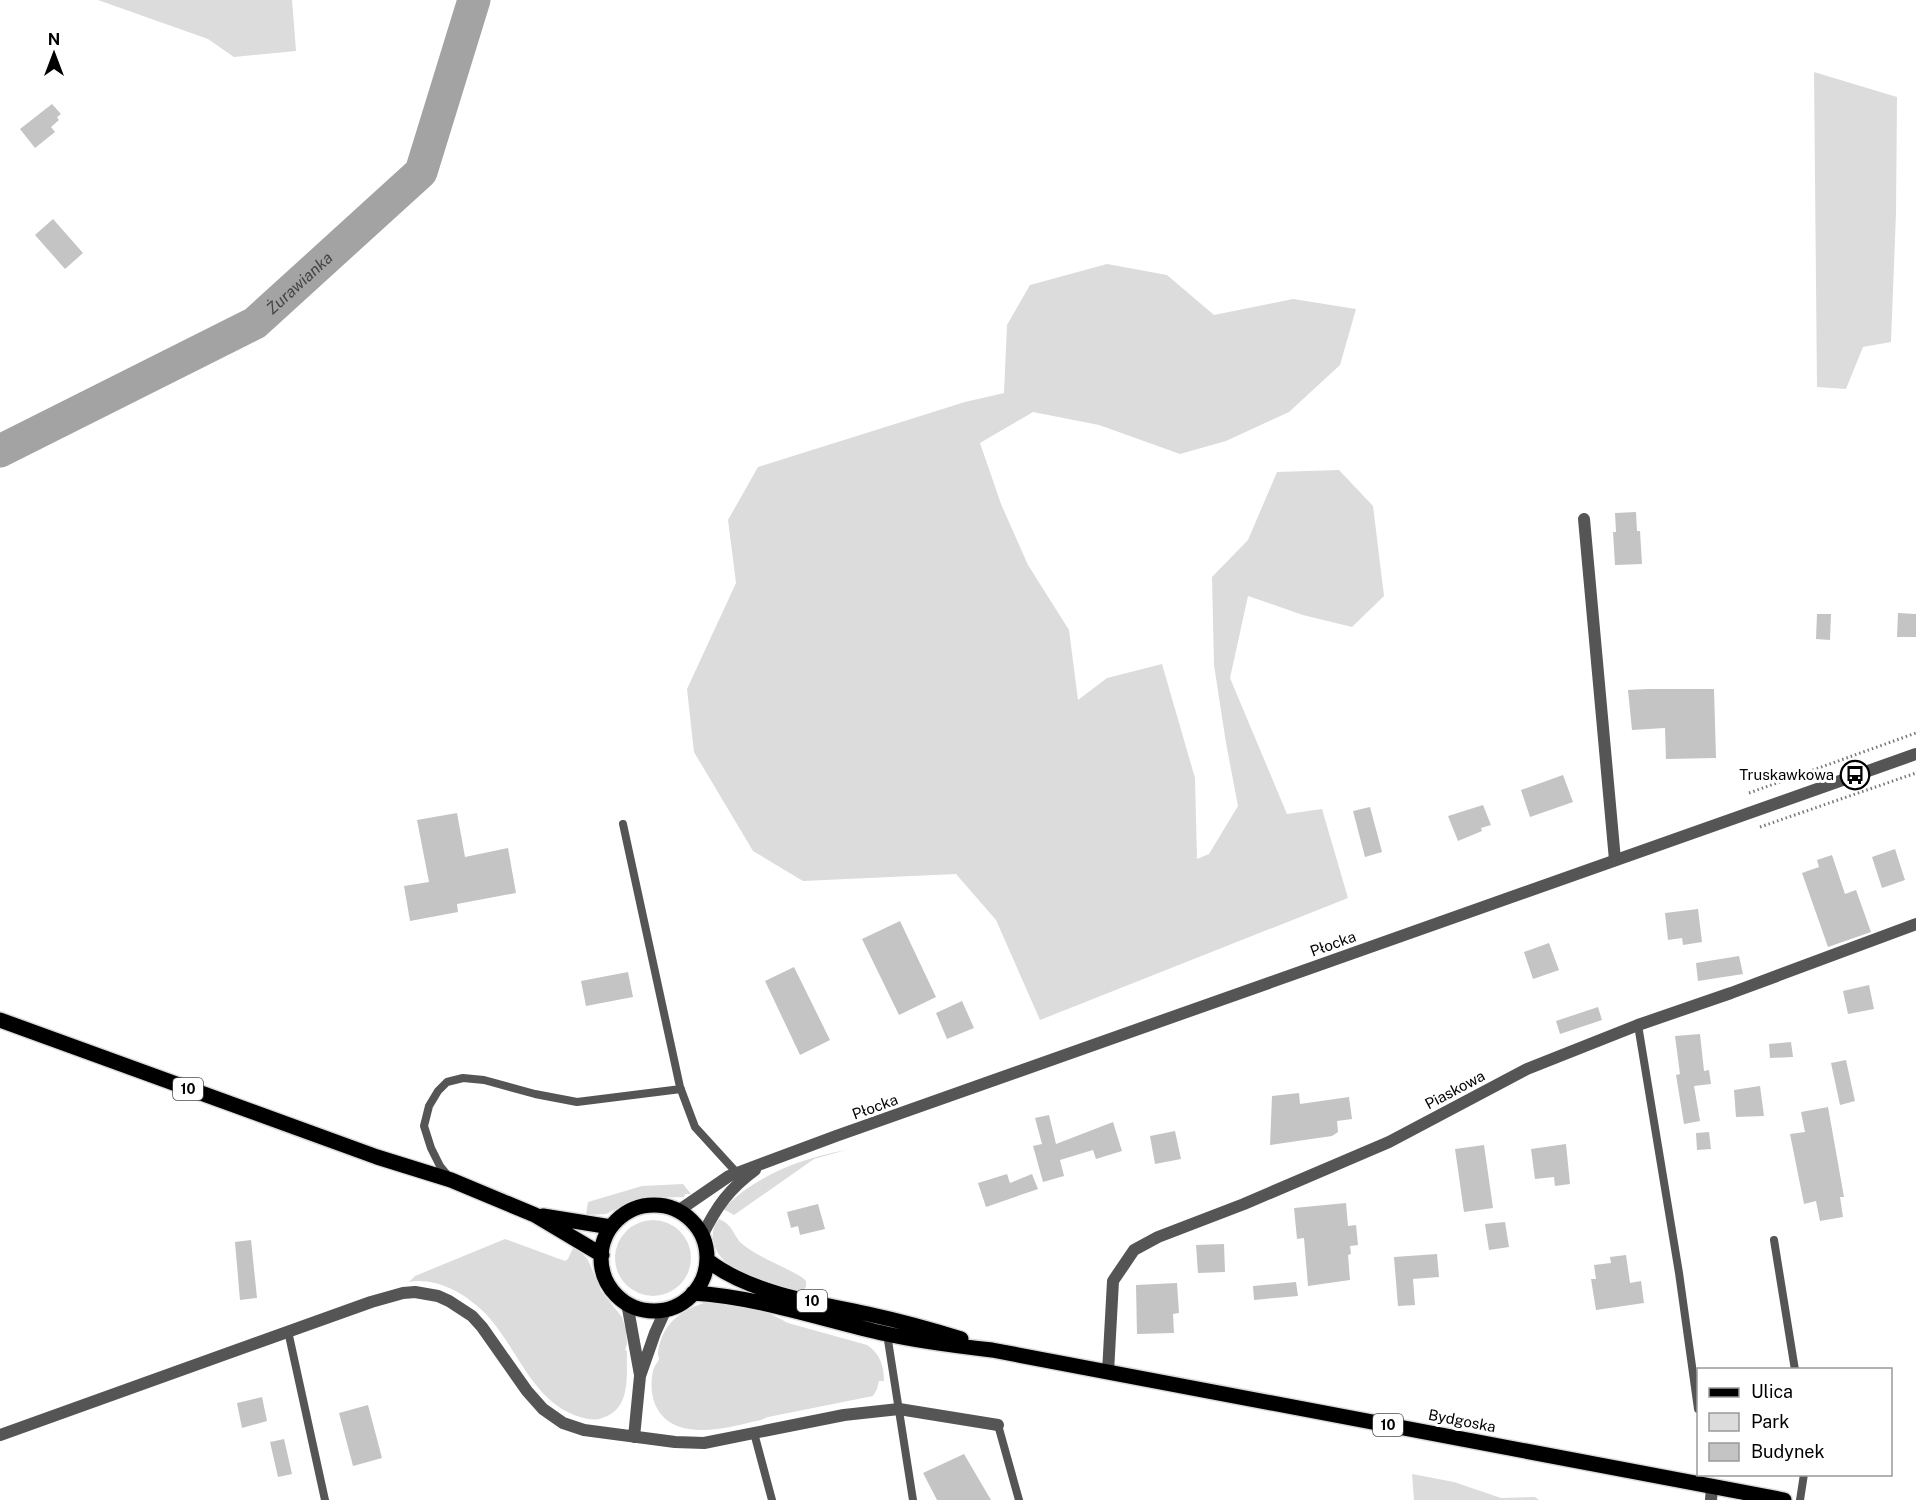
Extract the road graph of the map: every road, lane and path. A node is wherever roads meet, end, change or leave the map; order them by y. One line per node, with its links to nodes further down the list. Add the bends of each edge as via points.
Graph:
1 (1584, 519): 8 (street)
2 (1916, 733): 5 (path)
3 (1916, 754): 8 (street, Płocka)
4 (1916, 773): 7 (path)
5 (1749, 793)
6 (623, 824): 12 (lane)
7 (1760, 827)
8 (1615, 860): 13 (street, Płocka)
9 (1916, 924): 11 (street, Piaskowa)
10 (0, 1020): 15 (main road, 10, via 377,1157)
11 (1638, 1025): 30 (street, Piaskowa, via 1527,1069 1389,1142 1134,1250 1113,1281); 32 (lane)
12 (681, 1089): 14 (lane, via 695,1127); 15 (lane, via 576,1102 484,1080 464,1078 447,1082 429,1106 424,1126 440,1166)
13 (761, 1166): 14 (street, Płocka); 19 (street, Płocka, via 742,1179 722,1201)
14 (737, 1173): 16 (street, Płocka)
15 (452, 1180): 17 (main road, 10)
16 (678, 1210): 18 (main road, via 642,1206); 19 (main road)
17 (534, 1215): 18 (main road, 10); 21 (main road, 10)
18 (611, 1227): 21 (main road)
19 (702, 1236): 22 (main road)
20 (1774, 1240): 29 (lane)
21 (602, 1255): 24 (main road, via 603,1271 610,1286)
22 (707, 1260): 23 (main road, via 705,1275); 28 (main road, 10, via 720,1270 768,1290 923,1326)
23 (693, 1293): 25 (main road, via 681,1304); 27 (main road, 10, via 746,1300)
24 (627, 1303): 25 (main road, via 642,1309); 31 (street)
25 (666, 1309): 31 (street)
26 (288, 1331): 36 (street); 37 (street, via 387,1296 415,1292 438,1296 472,1316 527,1391 553,1417 584,1430); 40 (lane)
27 (887, 1334): 28 (main road, 10); 33 (lane)
28 (992, 1350): 30 (main road, Bydgoska / 10)
29 (1795, 1368)
30 (1108, 1372): 39 (main road, Bydgoska / 10)
31 (640, 1376): 37 (street)
32 (1697, 1402)
33 (899, 1409): 34 (street); 35 (street, via 844,1415); 42 (lane)
34 (998, 1425): 43 (lane)
35 (753, 1433): 37 (street, via 690,1444); 41 (lane)
36 (0, 1435)
37 (634, 1437)
38 (1804, 1476): 45 (lane)
39 (1708, 1486): 44 (main road, Bydgoska / 10)
40 (325, 1500)
41 (772, 1500)
42 (913, 1500)
43 (1019, 1500)
44 (1784, 1500)
45 (1800, 1500)

